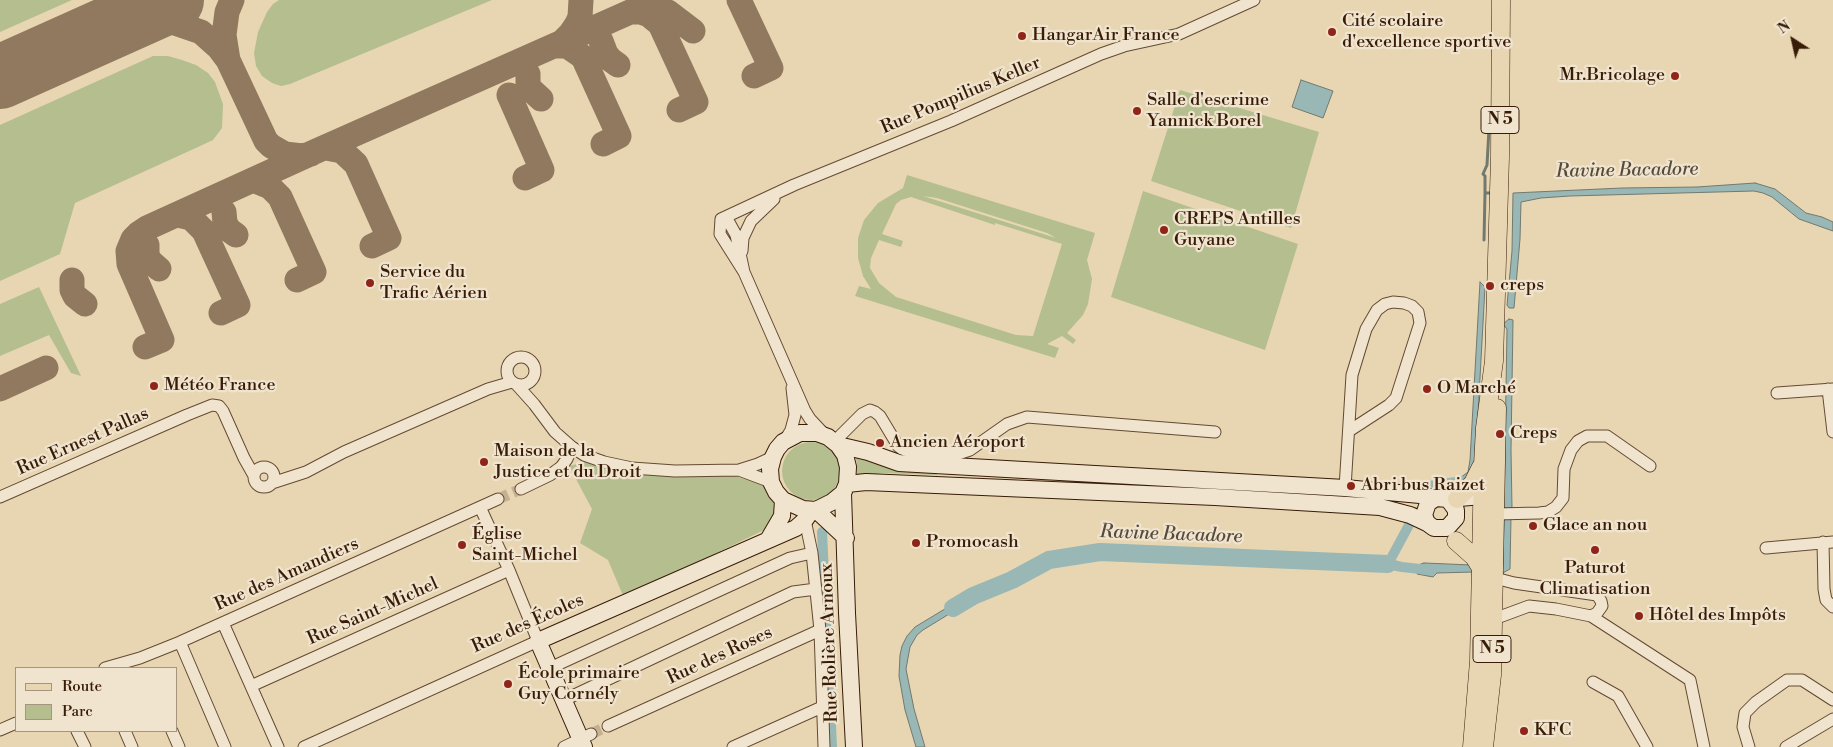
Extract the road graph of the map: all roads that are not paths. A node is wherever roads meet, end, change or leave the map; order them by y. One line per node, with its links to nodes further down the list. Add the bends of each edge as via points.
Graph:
1 (1254, 0): 3 (street, Rue Pompilius Keller, via 1179,34 1101,54 951,121)
2 (1501, 0): 7 (main road, N 5)
3 (794, 185): 4 (street, Rue Pompilius Keller); 5 (street, Rue Pompilius Keller, via 751,221 743,238)
4 (724, 218): 5 (street, via 736,235); 6 (street, via 720,234)
5 (742, 255): 6 (street)
6 (744, 272): 9 (street)
7 (1494, 361): 25 (main road, N 5); 43 (main road, N 5, via 1498,390)
8 (506, 370): 10 (street, via 514,359 527,359 535,370); 11 (street); 12 (street)
9 (791, 376): 19 (street, via 810,419); 20 (street, via 795,414 791,430)
10 (531, 381): 11 (street); 15 (street)
11 (514, 383): 12 (street); 15 (street)
12 (488, 389): 24 (street)
13 (1830, 389): 14 (street); 18 (street)
14 (1776, 393)
15 (534, 404): 21 (street, via 555,432)
16 (1349, 431): 16 (street, via 1352,376 1366,329 1377,310 1385,304 1399,302 1412,306 1418,312 1420,323 1396,398); 33 (street)
17 (1215, 432): 19 (street, via 1027,417 1007,424 970,450 958,454 908,451 898,446 880,416 870,410)
18 (1833, 432)
19 (833, 441): 20 (main road, via 816,433 805,433); 33 (main road, via 899,463); 34 (main road, via 845,455 848,467)
20 (783, 442): 23 (main road)
21 (572, 447): 28 (street, via 584,455 632,468); 32 (street, via 561,467)
22 (241, 449): 27 (street, Rue Ernest Pallas); 29 (street, Rue Ernest Pallas); 36 (street, Rue Ernest Pallas, via 221,408 212,405)
23 (773, 457): 28 (street); 30 (main road)
24 (315, 465): 27 (street, via 296,469); 31 (street, via 306,472)
25 (1483, 465): 35 (main road, N 5); 39 (main road, via 1473,483)
26 (1650, 466): 43 (street, via 1608,436 1587,436 1571,450 1564,469 1563,498 1556,507 1548,512)
27 (267, 468): 29 (street, via 257,469); 31 (street, via 274,476)
28 (738, 470): 30 (street)
29 (253, 474): 31 (street, via 259,487)
30 (772, 482): 40 (main road)
31 (272, 483)
32 (521, 488)
33 (1345, 488): 37 (main road)
34 (845, 489): 42 (main road, via 832,502); 44 (main road, via 866,482 1215,497 1380,507); 45 (main road, Rue Rolière Arnoux)
35 (1482, 496): 39 (main road); 43 (main road, via 1488,498); 50 (main road, N 5)
36 (0, 497)
37 (1427, 497): 39 (main road); 44 (main road)
38 (498, 499): 41 (street, Rue des Amandiers)
39 (1452, 499): 44 (main road, via 1456,518 1447,528)
40 (783, 500): 42 (main road); 46 (main road, via 782,516)
41 (480, 507): 52 (street); 58 (street, Rue des Amandiers)
42 (811, 513): 45 (main road); 46 (main road, Rue des Écoles, via 796,528); 51 (street)
43 (1498, 513): 50 (main road, N 5)
44 (1424, 522): 47 (main road)
45 (846, 538): 87 (main road, Rue Rolière Arnoux)
46 (768, 540): 60 (main road, Rue des Écoles)
47 (1456, 541): 50 (main road); 53 (main road)
48 (1828, 542): 49 (street); 55 (street, via 1824,589 1826,600)
49 (1766, 548)
50 (1488, 550): 53 (main road, N 5)
51 (812, 554): 54 (street); 64 (street, via 790,558)
52 (509, 570): 60 (street); 66 (street, Rue Saint-Michel)
53 (1488, 573): 56 (street, via 1522,584 1597,595 1602,606); 57 (main road, N 5); 88 (main road, N 5)
54 (816, 588): 59 (street); 67 (street, via 794,592)
55 (1833, 607)
56 (1591, 616): 57 (street, via 1529,606); 91 (street, via 1690,680)
57 (1498, 617): 89 (main road, N 5)
58 (223, 623): 61 (street, Rue des Amandiers); 66 (street)
59 (820, 630): 69 (street); 72 (street, Rue des Roses)
60 (538, 641): 64 (main road); 83 (street, Rue des Écoles)
61 (180, 642): 62 (street, Rue des Amandiers); 81 (street)
62 (142, 663): 63 (street, Rue des Amandiers)
63 (112, 667)
64 (550, 668): 67 (main road)
65 (1593, 682): 90 (street, via 1618,696)
66 (251, 686): 82 (street)
67 (564, 700): 77 (main road)
68 (1833, 700): 92 (street, via 1802,680 1787,680 1746,713 1743,727)
69 (822, 707): 85 (street); 86 (street)
70 (1833, 719): 93 (street)
71 (15, 723): 73 (street)
72 (608, 726)
73 (0, 730)
74 (78, 732): 78 (street)
75 (125, 732): 79 (street)
76 (172, 732): 80 (street)
77 (585, 740): 84 (street)
78 (85, 747)
79 (132, 747)
80 (179, 747)
81 (225, 747)
82 (278, 747)
83 (304, 747)
84 (564, 747)
85 (733, 747)
86 (824, 747)
87 (854, 747)
88 (1472, 747)
89 (1484, 747)
90 (1647, 747)
91 (1704, 747)
92 (1749, 747)
93 (1786, 747)

